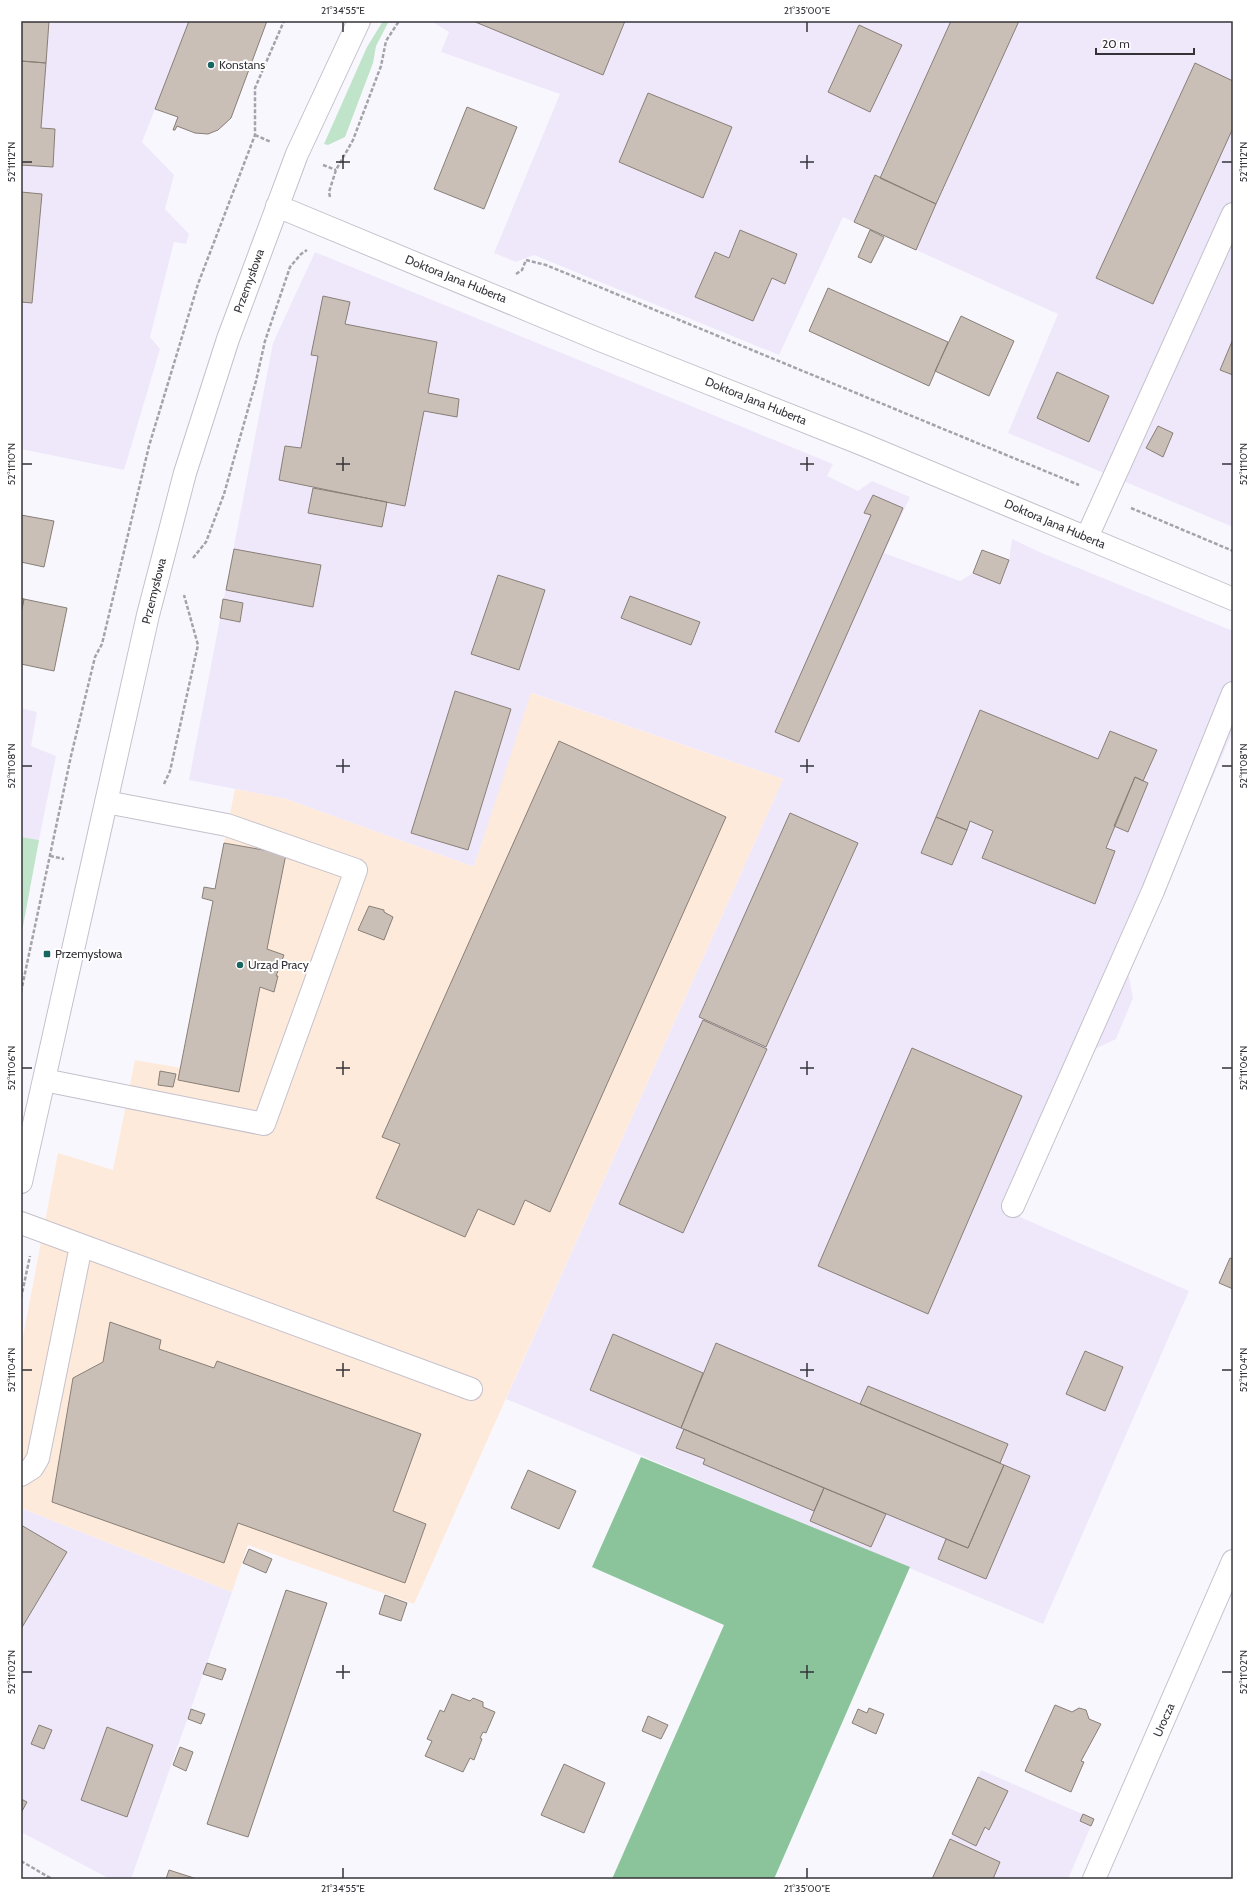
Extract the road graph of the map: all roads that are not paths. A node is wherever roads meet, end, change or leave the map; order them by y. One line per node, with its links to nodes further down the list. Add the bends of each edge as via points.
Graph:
1 (359, 21): 2 (street, Przemysłowa, via 297,154)
2 (277, 206): 4 (street, Doktora Jana Huberta); 7 (street, Przemysłowa, via 228,339 185,473 148,615)
3 (1233, 214): 4 (street)
4 (1087, 537): 5 (street, Doktora Jana Huberta)
5 (1233, 599)
6 (1233, 693): 10 (street, via 1154,891)
7 (106, 802): 8 (street, Przemysłowa); 8 (street, via 227,825 356,870 264,1124)
8 (44, 1080): 9 (street, Przemysłowa)
9 (21, 1182)
10 (1013, 1206)
11 (28, 1226): 12 (street)
12 (81, 1246): 13 (street); 14 (street, via 38,1458 32,1468)
13 (471, 1389)
14 (21, 1475)
15 (1233, 1561): 16 (street, Urocza)
16 (1094, 1879)

